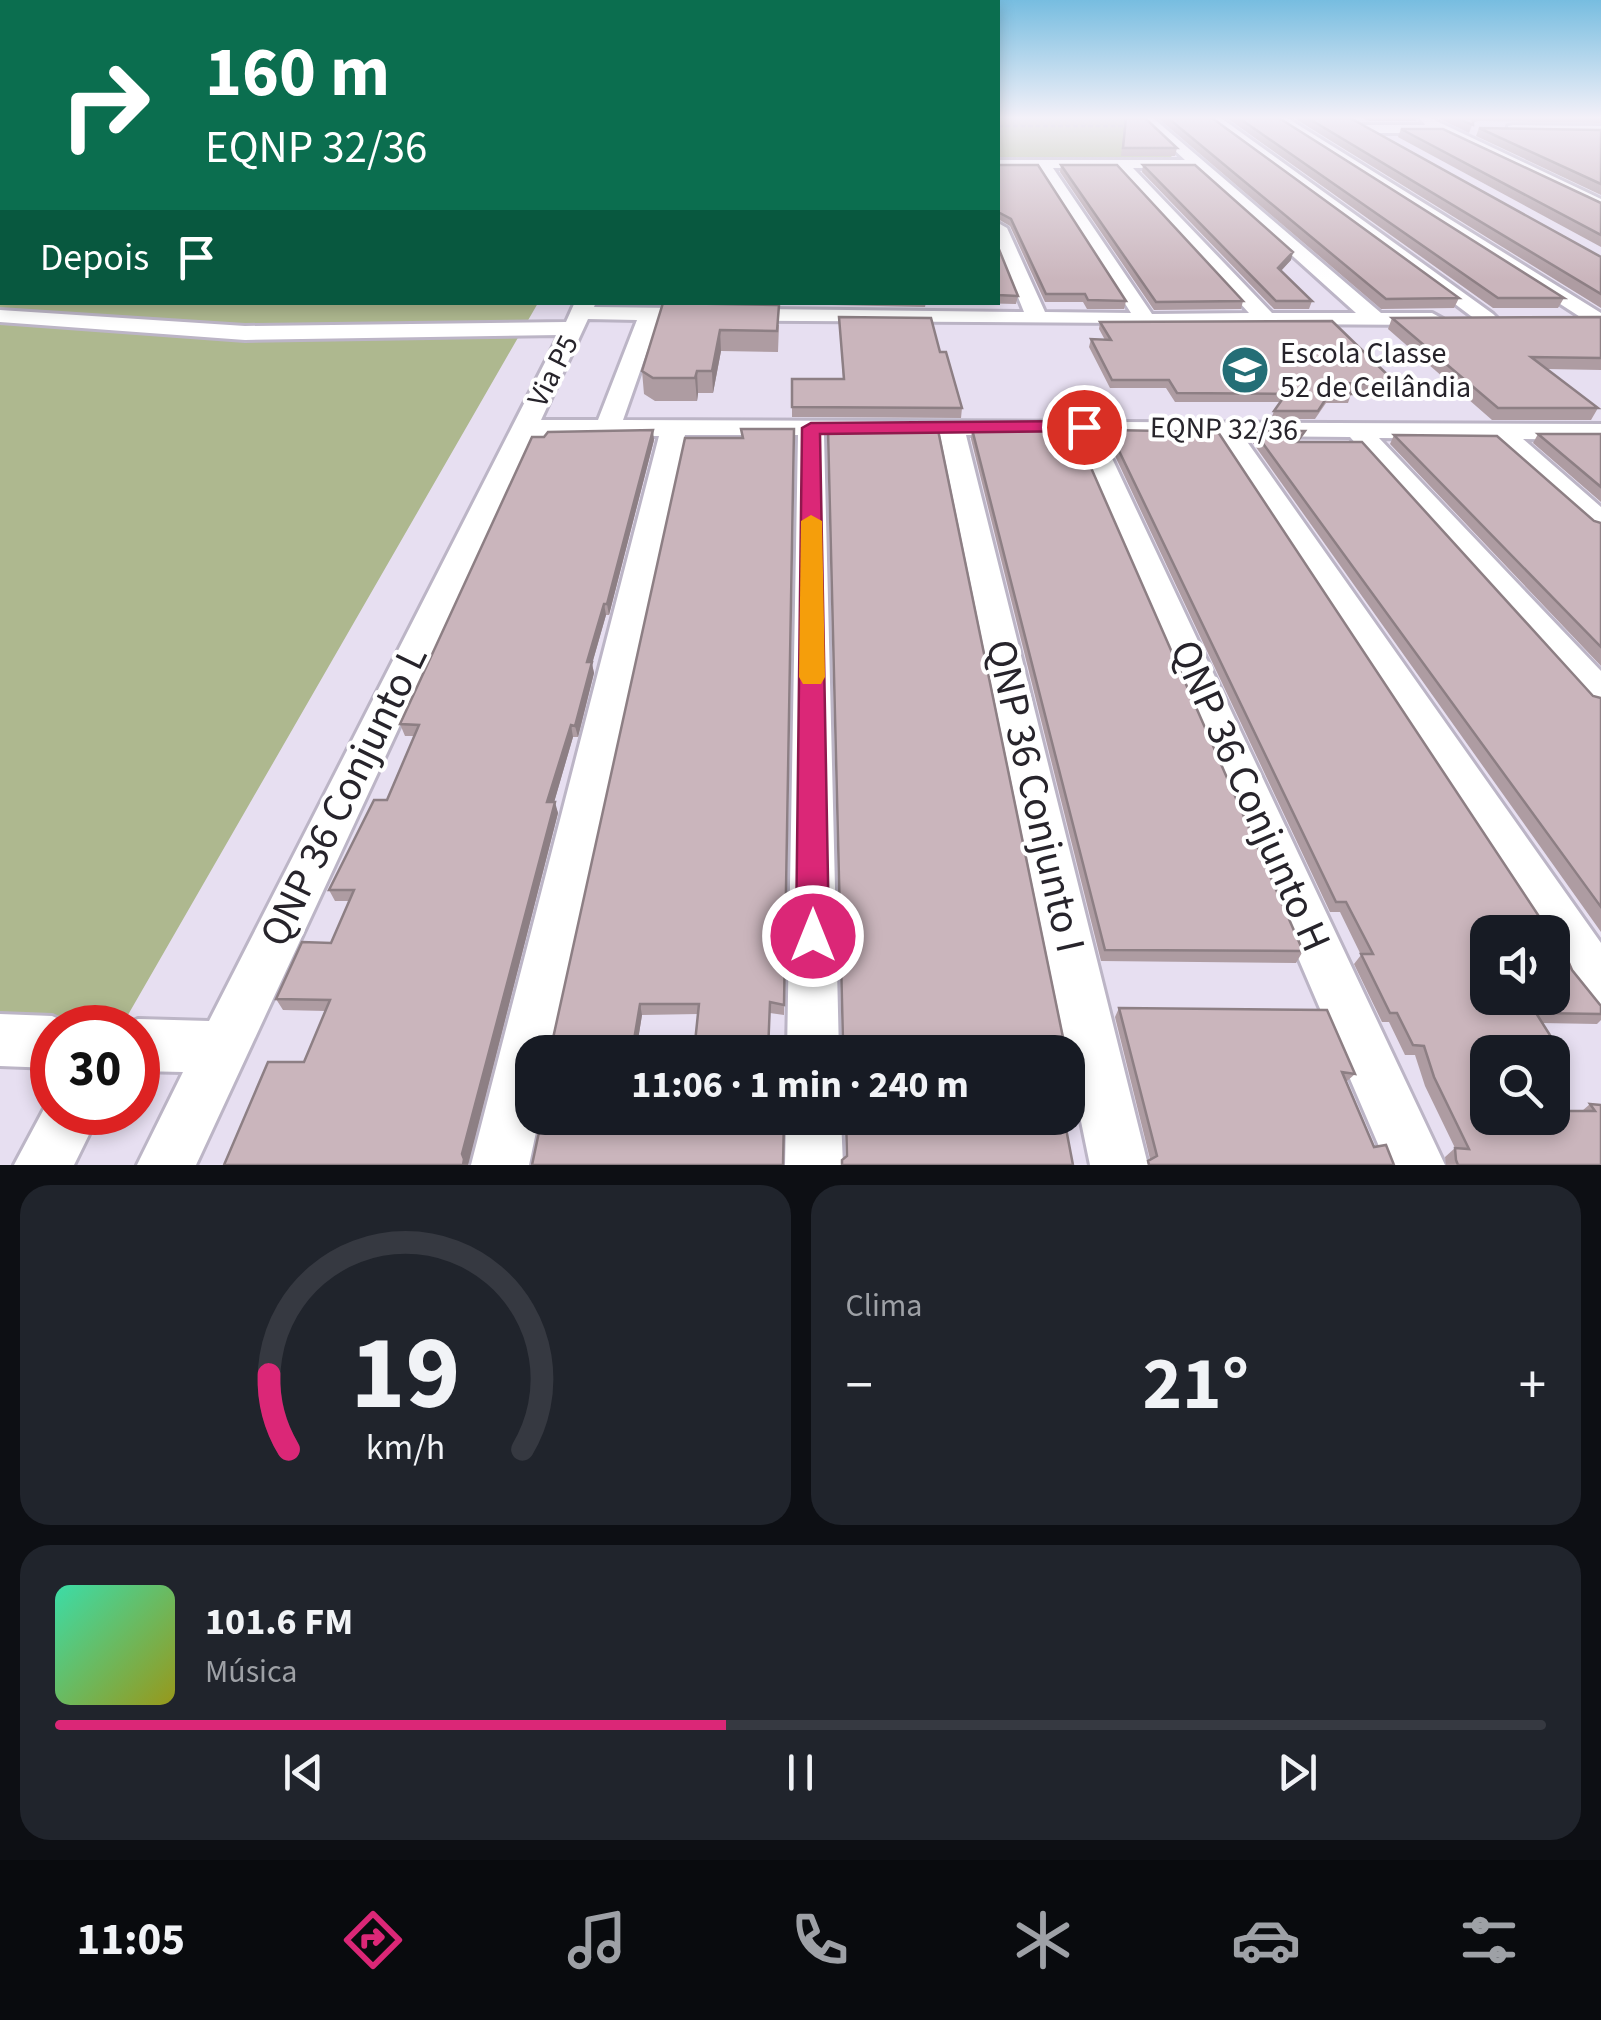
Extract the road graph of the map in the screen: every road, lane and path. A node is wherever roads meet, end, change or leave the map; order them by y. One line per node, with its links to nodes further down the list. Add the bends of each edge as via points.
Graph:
1 (1049, 172): 18 (street)
2 (1128, 172): 19 (street)
3 (1207, 172): 20 (street)
4 (1290, 172): 20 (street, via 1495,318)
5 (1366, 172): 17 (street)
6 (1541, 172): 7 (street)
7 (1600, 204)
8 (1000, 233): 15 (street)
9 (704, 308): 10 (street); 12 (street)
10 (813, 309): 11 (street)
11 (922, 310): 15 (street)
12 (650, 313): 13 (street); 26 (street)
13 (581, 314): 14 (street, via 245,333); 23 (street, Via P5)
14 (0, 316)
15 (1037, 318): 18 (street)
16 (1559, 318): 17 (street)
17 (1598, 318)
18 (1146, 320): 19 (street)
19 (1266, 320): 20 (street)
20 (1375, 320)
21 (951, 427): 22 (street, EQNP 32/36); 24 (street, EQNP 32/36); 45 (street, QNP 36 Conjunto I)
22 (1084, 427): 25 (street, EQNP 32/36); 46 (street, QNP 36 Conjunto H)
23 (523, 428): 26 (street, EQNP 32/36); 38 (street, QNP 36 Conjunto L)
24 (811, 428): 27 (street, EQNP 32/36); 34 (street)
25 (1225, 429): 28 (street, EQNP 32/36); 33 (street)
26 (607, 430): 27 (street, EQNP 32/36)
27 (674, 430): 43 (street)
28 (1359, 432): 29 (street, EQNP 32/36); 32 (street)
29 (1499, 432): 30 (street, EQNP 32/36); 31 (street)
30 (1601, 432)
31 (1601, 522)
32 (1601, 694)
33 (1601, 986)
34 (813, 1035)
35 (0, 1040): 36 (street)
36 (30, 1041)
37 (160, 1046): 38 (street)
38 (222, 1047): 42 (street, QNP 36 Conjunto L)
39 (60, 1135): 41 (street)
40 (814, 1135): 44 (street)
41 (43, 1165)
42 (166, 1165)
43 (500, 1165)
44 (814, 1165)
45 (1119, 1165)
46 (1416, 1165)

